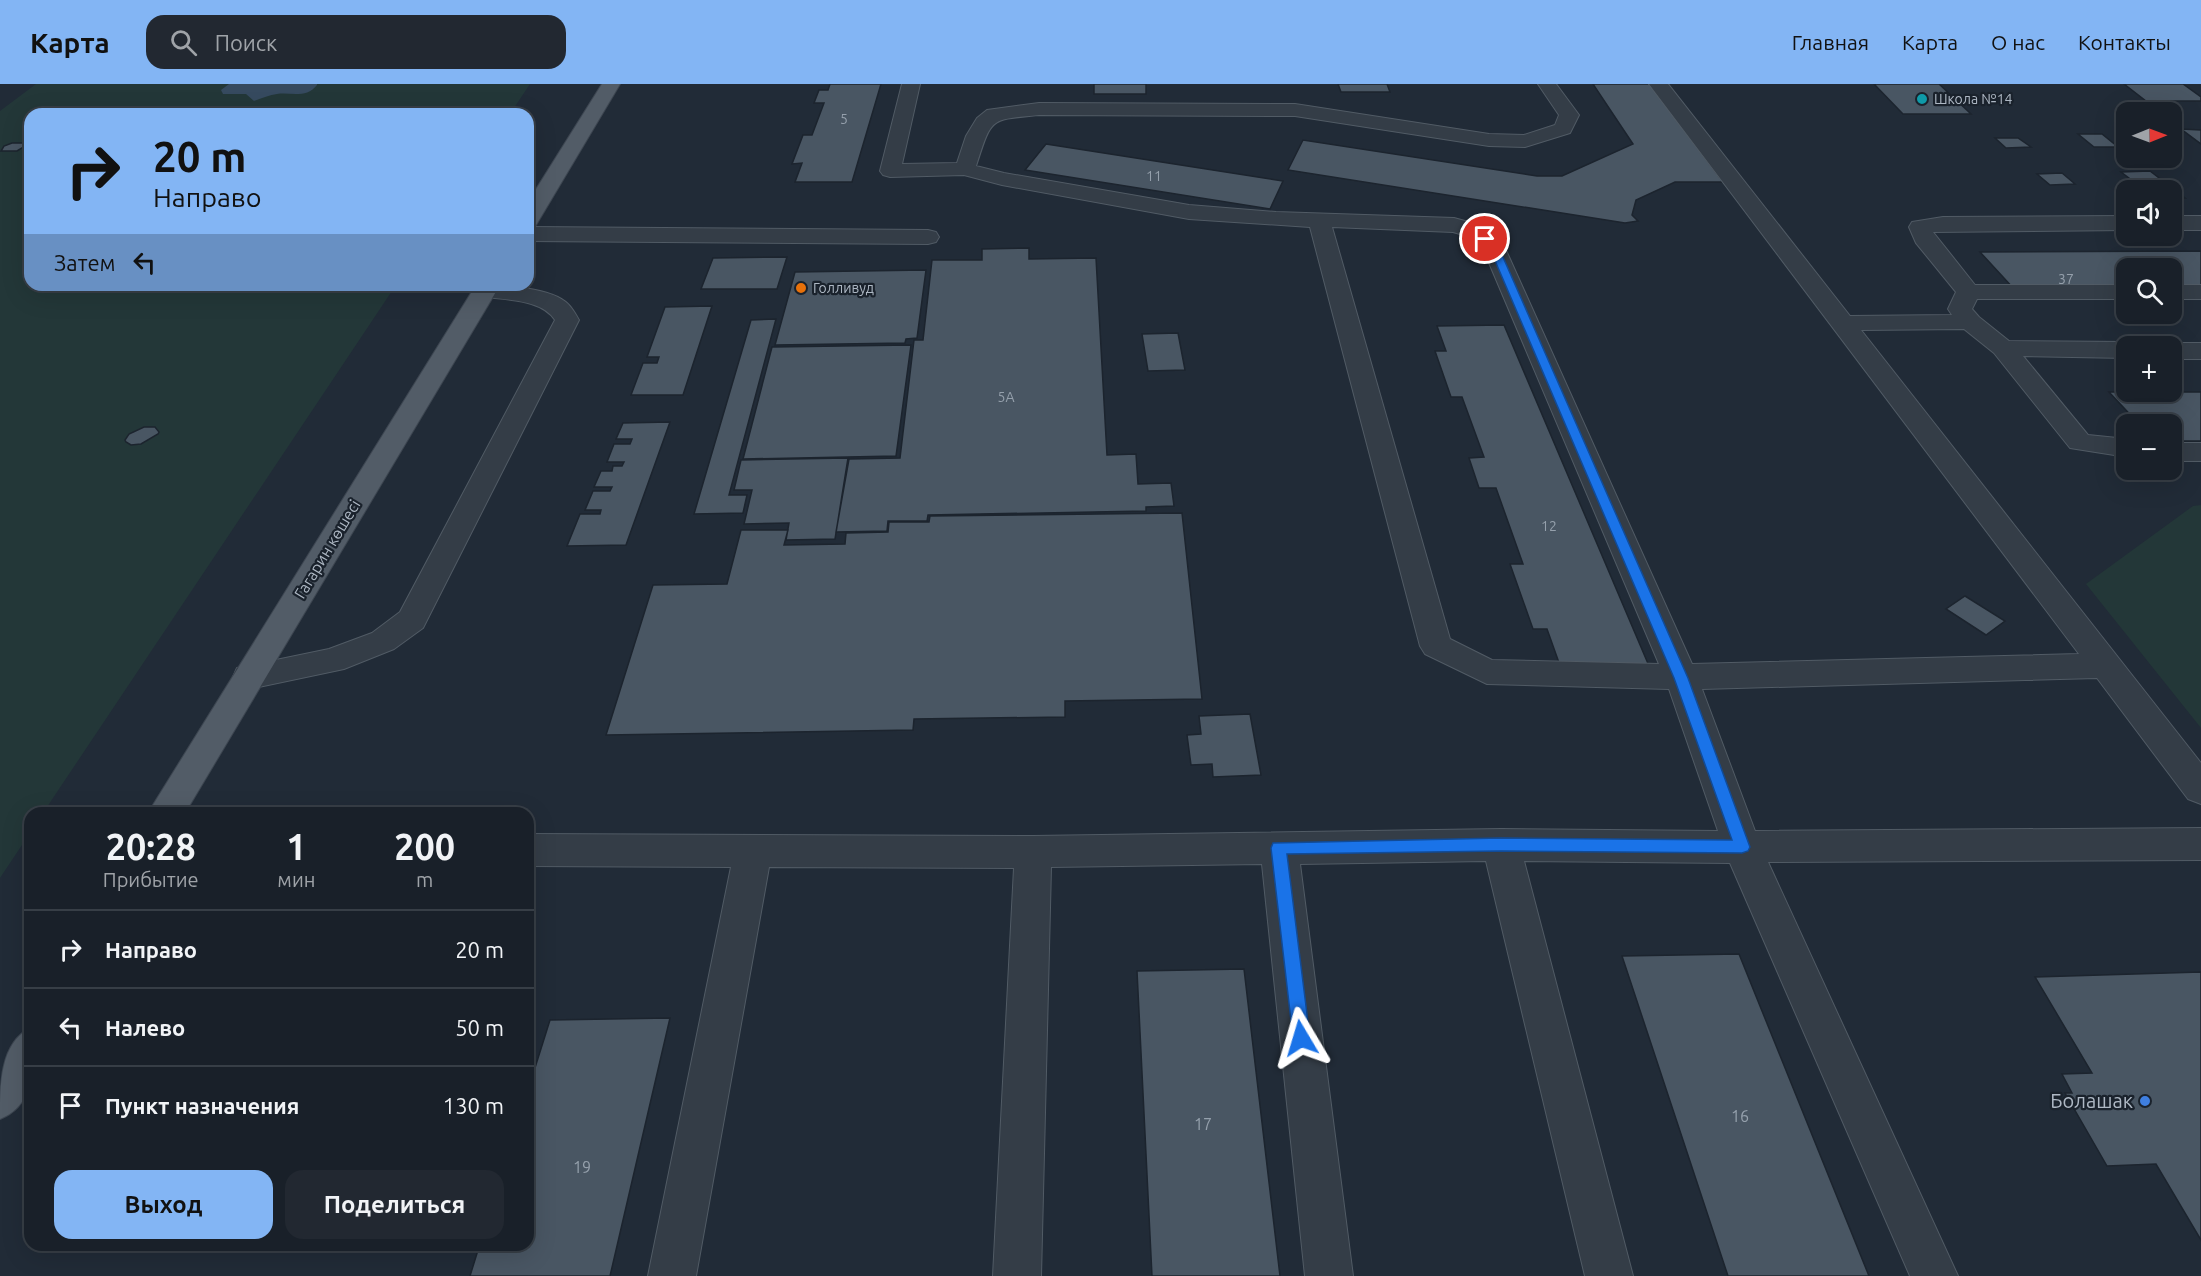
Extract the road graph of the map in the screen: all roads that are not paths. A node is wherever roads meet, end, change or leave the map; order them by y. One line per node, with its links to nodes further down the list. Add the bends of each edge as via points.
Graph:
1 (611, 84): 6 (main road)
2 (910, 84): 5 (street, via 890,171)
3 (1547, 84): 5 (street, via 1569,115 1563,129 1525,141 1489,140 1292,101 1039,101 994,114 984,122)
4 (1658, 84): 20 (street)
5 (966, 169): 7 (street, via 1189,212)
6 (534, 210)
7 (1319, 221): 30 (street, via 1454,225 1475,231 1494,248); 30 (street, via 1436,646 1486,672)
8 (2116, 223): 15 (street, via 1920,227 1924,238)
9 (2182, 223): 10 (street)
10 (2201, 223)
11 (534, 234): 12 (street)
12 (928, 237)
13 (484, 291): 29 (main road, Гагарин көшесі)
14 (501, 291): 29 (street, via 541,299 559,308 567,320 412,620 383,641 333,660)
15 (1968, 292): 16 (street); 19 (street, via 1960,309)
16 (2116, 292)
17 (2182, 292): 18 (street)
18 (2201, 292)
19 (1970, 322): 20 (street); 21 (street)
20 (1843, 323): 28 (street)
21 (2003, 348): 22 (street); 25 (street, via 2080,442)
22 (2116, 350)
23 (2182, 351): 24 (street)
24 (2201, 351)
25 (2116, 447)
26 (2182, 452): 27 (street)
27 (2201, 452)
28 (2106, 666): 30 (street); 31 (street)
29 (249, 677): 32 (main road, Гагарин көшесі)
30 (1681, 678): 35 (street)
31 (2201, 789)
32 (170, 807)
33 (2201, 844): 35 (street)
34 (1501, 845): 35 (street); 36 (street); 45 (street)
35 (1742, 847): 46 (street)
36 (1279, 848): 39 (street); 44 (street)
37 (534, 850): 38 (street)
38 (753, 850): 39 (street); 42 (street)
39 (1033, 852): 43 (street)
40 (24, 1058): 41 (main road)
41 (0, 1098)
42 (672, 1276)
43 (1017, 1276)
44 (1329, 1276)
45 (1609, 1276)
46 (1934, 1276)

